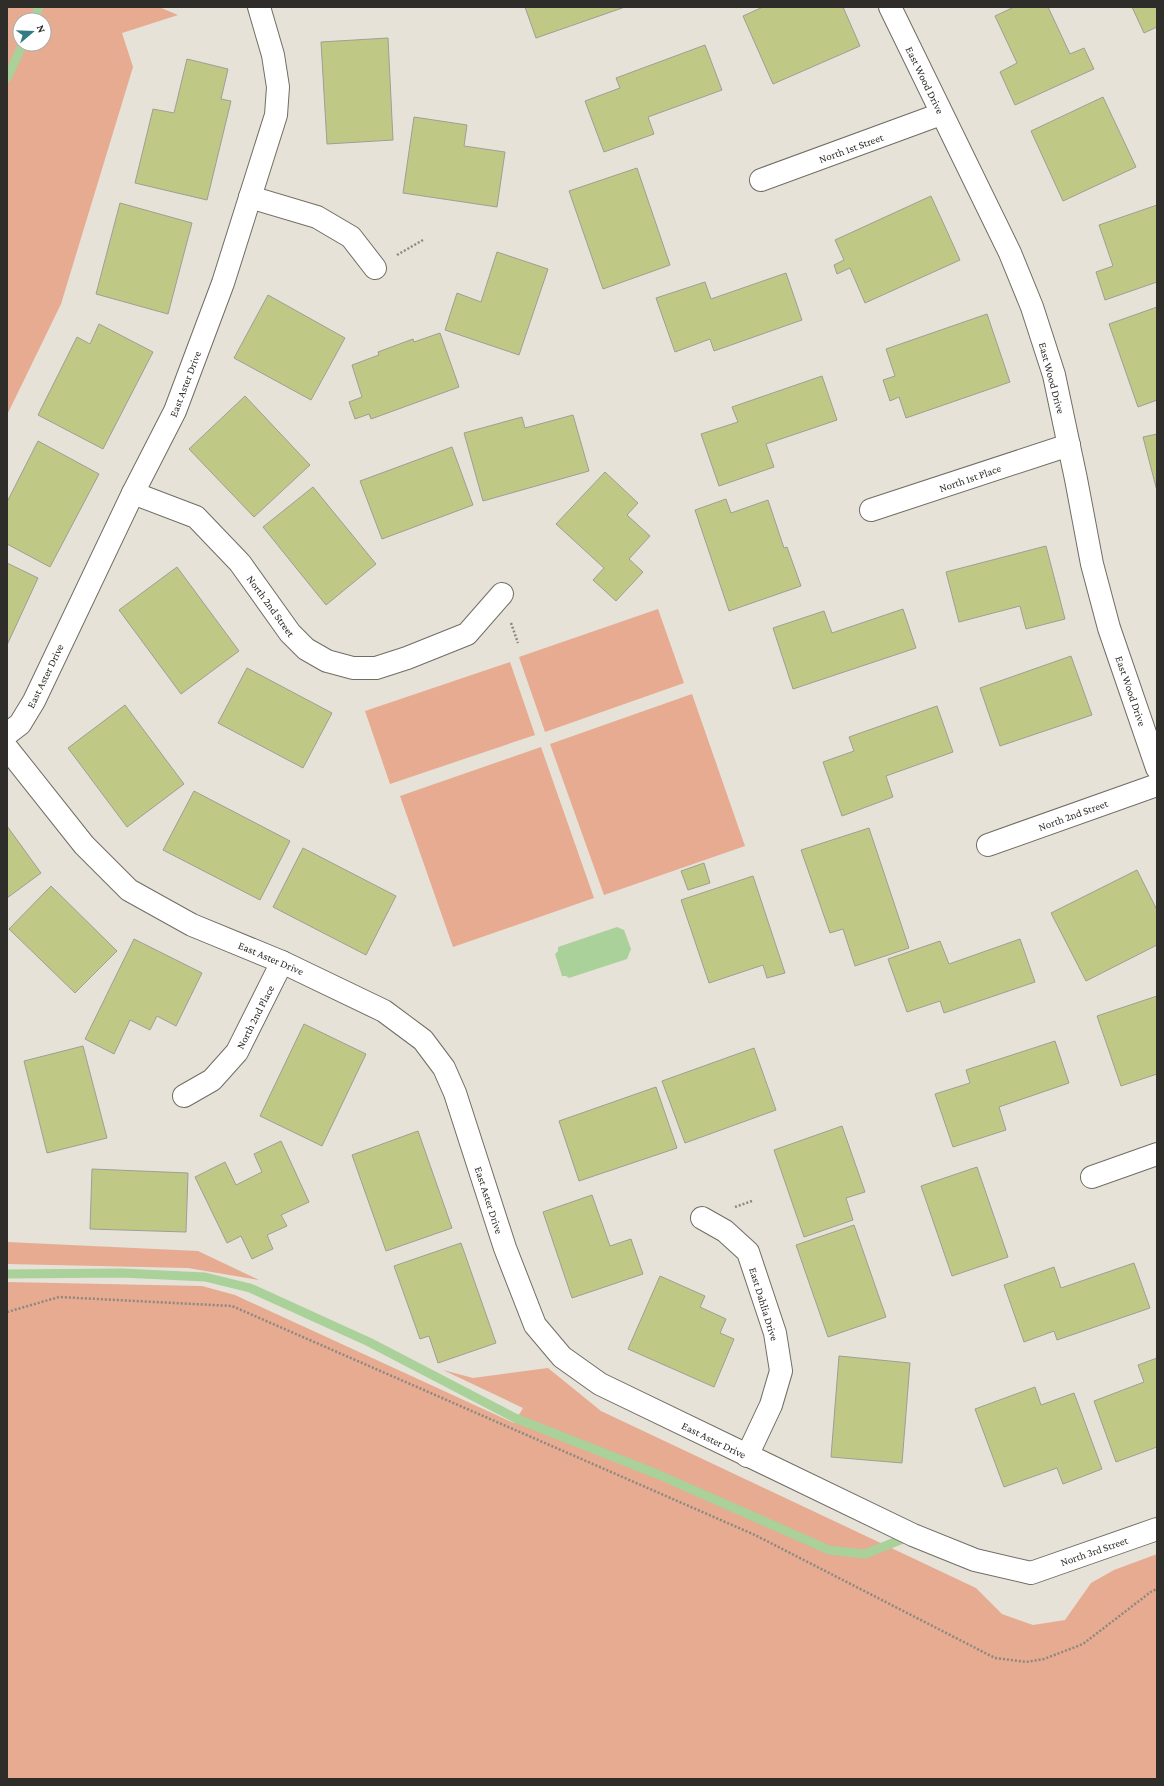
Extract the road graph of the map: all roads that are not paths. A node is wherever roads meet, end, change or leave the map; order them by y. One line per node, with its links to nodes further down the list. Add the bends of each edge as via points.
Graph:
1 (259, 7): 5 (street, East Aster Drive, via 273,55 278,87 276,115)
2 (890, 7): 3 (street, East Wood Drive)
3 (942, 114): 4 (street, North 1st Street); 7 (street, East Wood Drive, via 1010,253 1032,307 1054,375)
4 (761, 180)
5 (250, 197): 6 (street, via 317,217 351,237); 8 (street, East Aster Drive, via 223,283 175,411)
6 (375, 268)
7 (1069, 445): 9 (street, North 1st Place); 13 (street, East Wood Drive, via 1096,578 1109,628)
8 (133, 493): 10 (street, North 2nd Street, via 196,518 240,563 290,633 306,650 327,661 353,668 376,668 408,658 467,634); 11 (street, East Aster Drive, via 34,701 20,724)
9 (871, 510)
10 (502, 594)
11 (7, 734)
12 (7, 748): 16 (street, East Aster Drive, via 84,845 129,890 192,925)
13 (1157, 768)
14 (1157, 785): 15 (street, North 2nd Street)
15 (988, 845)
16 (282, 962): 17 (street, North 2nd Place, via 237,1052 212,1080); 21 (street, East Aster Drive, via 384,1011 423,1040 444,1068 455,1093 505,1248 535,1325 562,1357 600,1384)
17 (184, 1096)
18 (1157, 1154): 19 (street)
19 (1092, 1176)
20 (702, 1218): 21 (street, East Dahlia Drive, via 725,1231 748,1252 775,1333 781,1371 771,1405)
21 (747, 1456): 23 (street, East Aster Drive, via 913,1535 975,1560)
22 (1157, 1529): 23 (street, North 3rd Street)
23 (1031, 1573)

